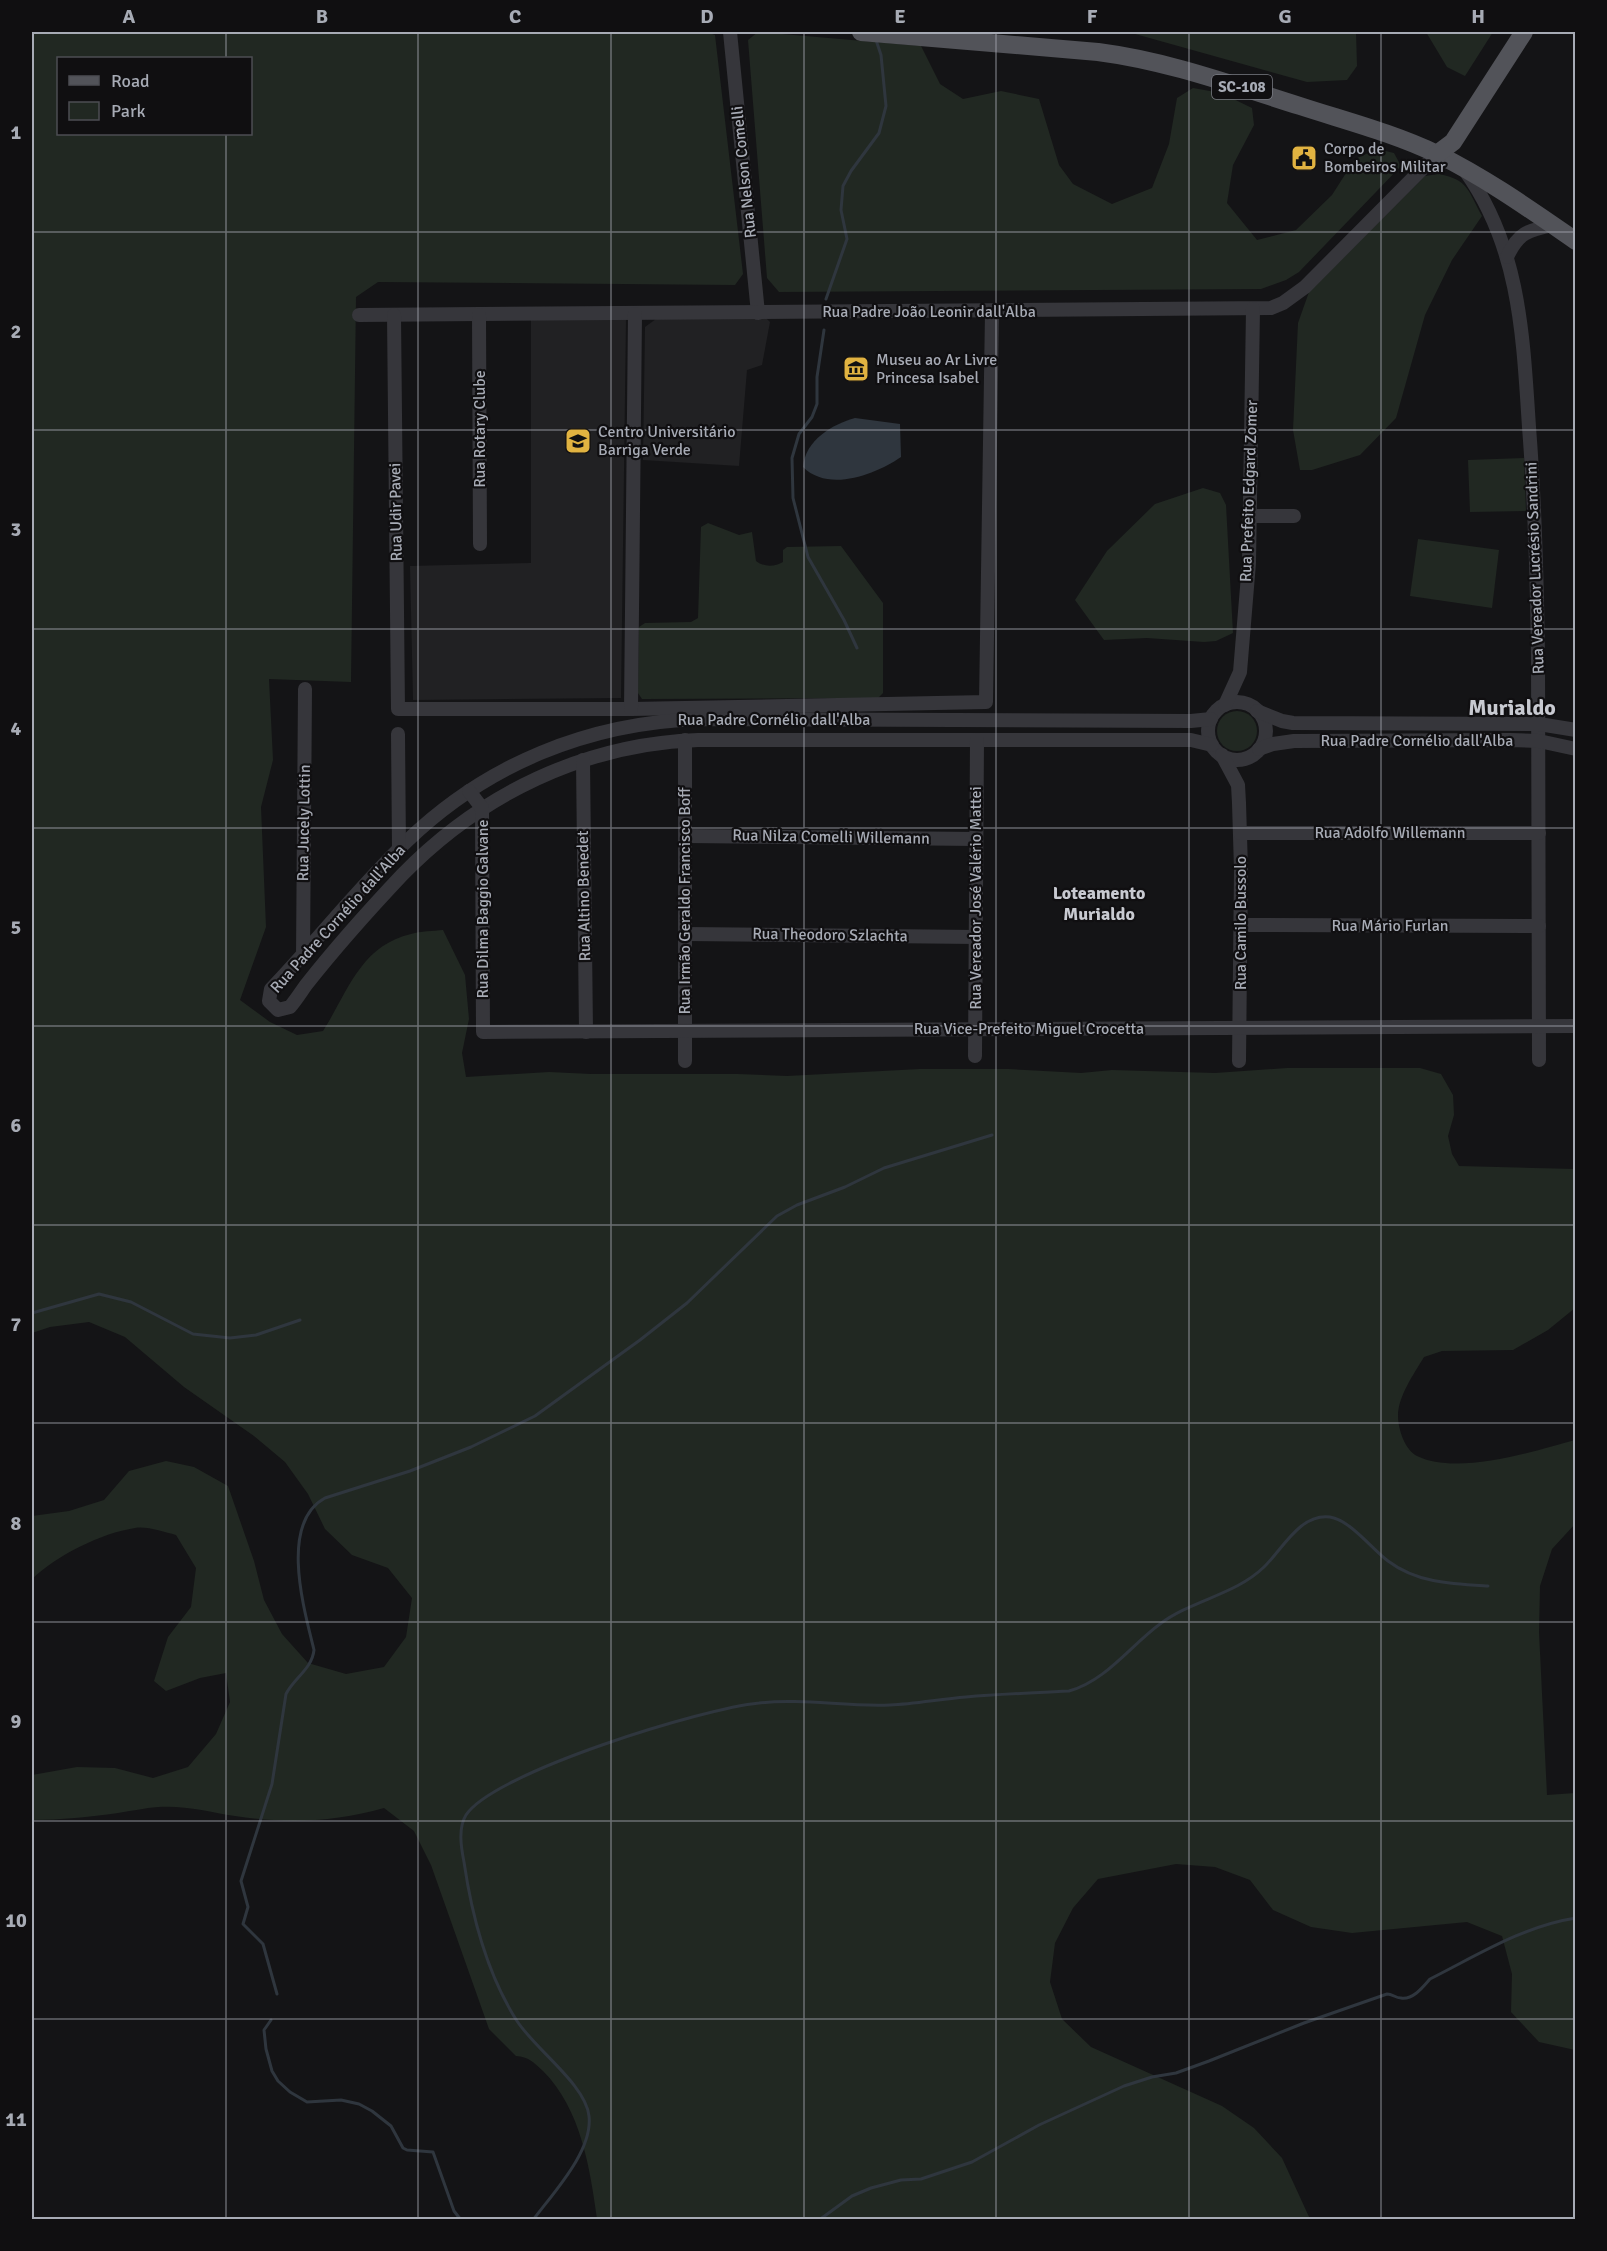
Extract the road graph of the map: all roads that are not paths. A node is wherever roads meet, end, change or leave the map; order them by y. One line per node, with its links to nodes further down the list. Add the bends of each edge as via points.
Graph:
1 (730, 32): 12 (street, Rua Nelson Comelli)
2 (861, 32): 5 (main road, SC-108, via 1098,52 1160,62 1382,132)
3 (1510, 32): 5 (main road, via 1445,133)
4 (1524, 32): 5 (main road, via 1453,142)
5 (1437, 154): 6 (main road, SC-108); 10 (street, Rua Padre João Leonir dall'Alba, via 1305,287 1283,303)
6 (1463, 168): 7 (main road, SC-108); 9 (street, Rua Vereador Lucrésio Sandrini, via 1491,213)
7 (1553, 225): 8 (main road, SC-108); 9 (street, via 1522,234)
8 (1575, 241)
9 (1507, 257): 26 (street, Rua Vereador Lucrésio Sandrini, via 1524,352 1535,500)
10 (1253, 309): 11 (street, Rua Padre João Leonir dall'Alba); 17 (street, Rua Prefeito Edgard Zomer)
11 (993, 312): 12 (street, Rua Padre João Leonir dall'Alba); 23 (street, via 986,702)
12 (758, 313): 13 (street, Rua Padre João Leonir dall'Alba)
13 (635, 314): 16 (street, Rua Padre João Leonir dall'Alba); 23 (street)
14 (358, 315): 15 (street, Rua Padre João Leonir dall'Alba)
15 (394, 315): 16 (street, Rua Padre João Leonir dall'Alba); 23 (street, Rua Udir Pavei, via 398,709)
16 (479, 315): 19 (street, Rua Rotary Clube)
17 (1251, 516): 18 (street); 20 (street, Rua Prefeito Edgard Zomer)
18 (1294, 516)
19 (480, 544)
20 (1239, 672): 22 (street, Rua Prefeito Edgard Zomer); 24 (street, Rua Prefeito Edgard Zomer)
21 (305, 689): 48 (street, Rua Jucely Lottin)
22 (1226, 705): 24 (street, via 1239,702); 25 (street)
23 (631, 709)
24 (1255, 709): 26 (street, Rua Padre Cornélio dall'Alba, via 1293,723); 34 (street, via 1266,730)
25 (1211, 719): 33 (street, via 1208,732); 37 (street, Rua Padre Cornélio dall'Alba, via 654,722 562,743 518,762)
26 (1539, 724): 27 (street, Rua Padre Cornélio dall'Alba); 31 (street, Rua Vereador Lucrésio Sandrini)
27 (1575, 730)
28 (398, 734): 43 (street)
29 (685, 740): 30 (street, Rua Padre Cornélio dall'Alba); 35 (street, Rua Padre Cornélio dall'Alba, via 635,746); 41 (street, Rua Irmão Geraldo Francisco Boff)
30 (977, 740): 33 (street, Rua Padre Cornélio dall'Alba, via 1191,740); 42 (street, Rua Vereador José Valério Mattei)
31 (1539, 741): 32 (street, Rua Padre Cornélio dall'Alba); 34 (street, Rua Padre Cornélio dall'Alba, via 1294,741); 40 (street, Rua Vereador Lucrésio Sandrini)
32 (1575, 749)
33 (1217, 750): 34 (street, via 1228,758 1242,759); 36 (street, Rua Camilo Bussolo)
34 (1257, 751): 36 (street, Rua Camilo Bussolo)
35 (583, 760): 38 (street, Rua Padre Cornélio dall'Alba, via 528,782); 55 (street, Rua Altino Benedet)
36 (1238, 785): 39 (street, Rua Camilo Bussolo)
37 (469, 791): 38 (street, Rua Dilma Baggio Galvane); 43 (street, Rua Padre Cornélio dall'Alba)
38 (482, 808): 48 (street, Rua Padre Cornélio dall'Alba, via 403,874 290,1007 274,1008 269,1001 271,989); 54 (street, Rua Dilma Baggio Galvane)
39 (1240, 833): 40 (street, Rua Adolfo Willemann); 44 (street, Rua Camilo Bussolo)
40 (1539, 833): 45 (street, Rua Vereador Lucrésio Sandrini)
41 (685, 836): 42 (street, Rua Nilza Comelli Willemann); 46 (street, Rua Irmão Geraldo Francisco Boff)
42 (976, 839): 47 (street, Rua Vereador José Valério Mattei)
43 (399, 849): 48 (street, Rua Padre Cornélio dall'Alba)
44 (1241, 925): 45 (street, Rua Mário Furlan); 51 (street, Rua Camilo Bussolo)
45 (1539, 926): 49 (street, Rua Vereador Lucrésio Sandrini)
46 (685, 934): 47 (street, Rua Theodoro Szlachta); 53 (street, Rua Irmão Geraldo Francisco Boff)
47 (976, 937): 52 (street, Rua Vereador José Valério Mattei)
48 (303, 956)
49 (1539, 1026): 50 (street, Rua Vice-Prefeito Miguel Crocetta); 51 (street, Rua Vice-Prefeito Miguel Crocetta); 57 (street, Rua Vereador Lucrésio Sandrini)
50 (1575, 1026)
51 (1240, 1028): 52 (street, Rua Vice-Prefeito Miguel Crocetta); 59 (street, Rua Camilo Bussolo)
52 (975, 1030): 53 (street, Rua Vice-Prefeito Miguel Crocetta); 56 (street, Rua Vereador José Valério Mattei)
53 (685, 1031): 55 (street, Rua Vice-Prefeito Miguel Crocetta); 58 (street, Rua Irmão Geraldo Francisco Boff)
54 (483, 1032): 55 (street, Rua Vice-Prefeito Miguel Crocetta)
55 (586, 1032)
56 (975, 1056)
57 (1539, 1060)
58 (685, 1061)
59 (1239, 1061)

